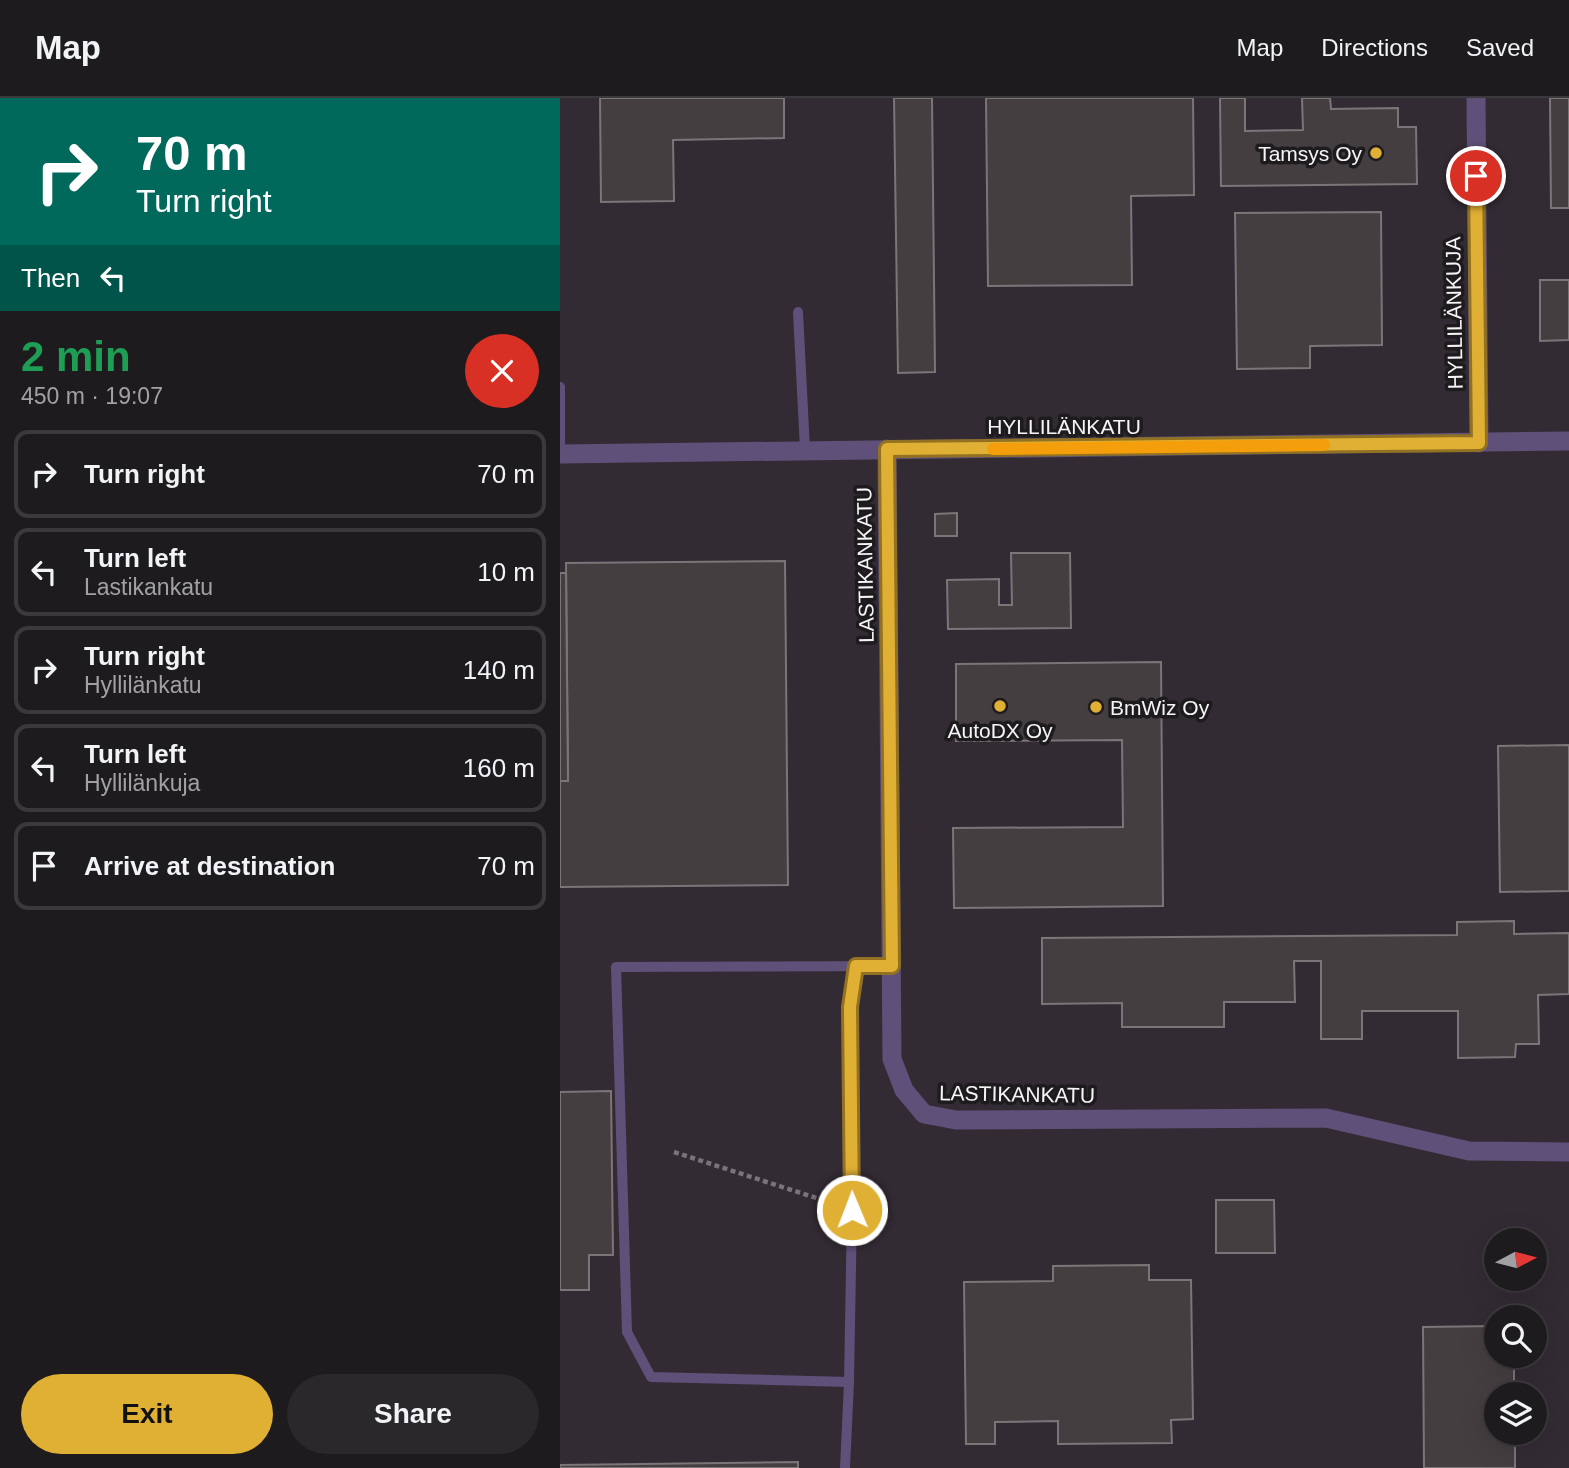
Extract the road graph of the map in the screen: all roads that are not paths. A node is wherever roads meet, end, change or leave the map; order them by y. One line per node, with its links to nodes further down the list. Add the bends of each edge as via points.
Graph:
1 (1476, 98): 5 (street, HYLLILÄNKUJA)
2 (798, 312): 7 (lane)
3 (560, 387): 8 (lane)
4 (1569, 441): 5 (street, HYLLILÄNKATU)
5 (1479, 443): 6 (street, HYLLILÄNKATU)
6 (887, 449): 7 (street, HYLLILÄNKATU); 10 (street, LASTIKANKATU)
7 (805, 450): 8 (street, HYLLILÄNKATU)
8 (560, 452)
9 (856, 966): 10 (lane); 12 (lane, via 850,1007); 12 (lane, via 616,967 628,1332 651,1377)
10 (892, 966): 11 (street, LASTIKANKATU, via 892,1059 904,1090 924,1114 956,1120 1326,1118 1469,1151)
11 (1569, 1152)
12 (849, 1382): 13 (lane)
13 (845, 1468)

